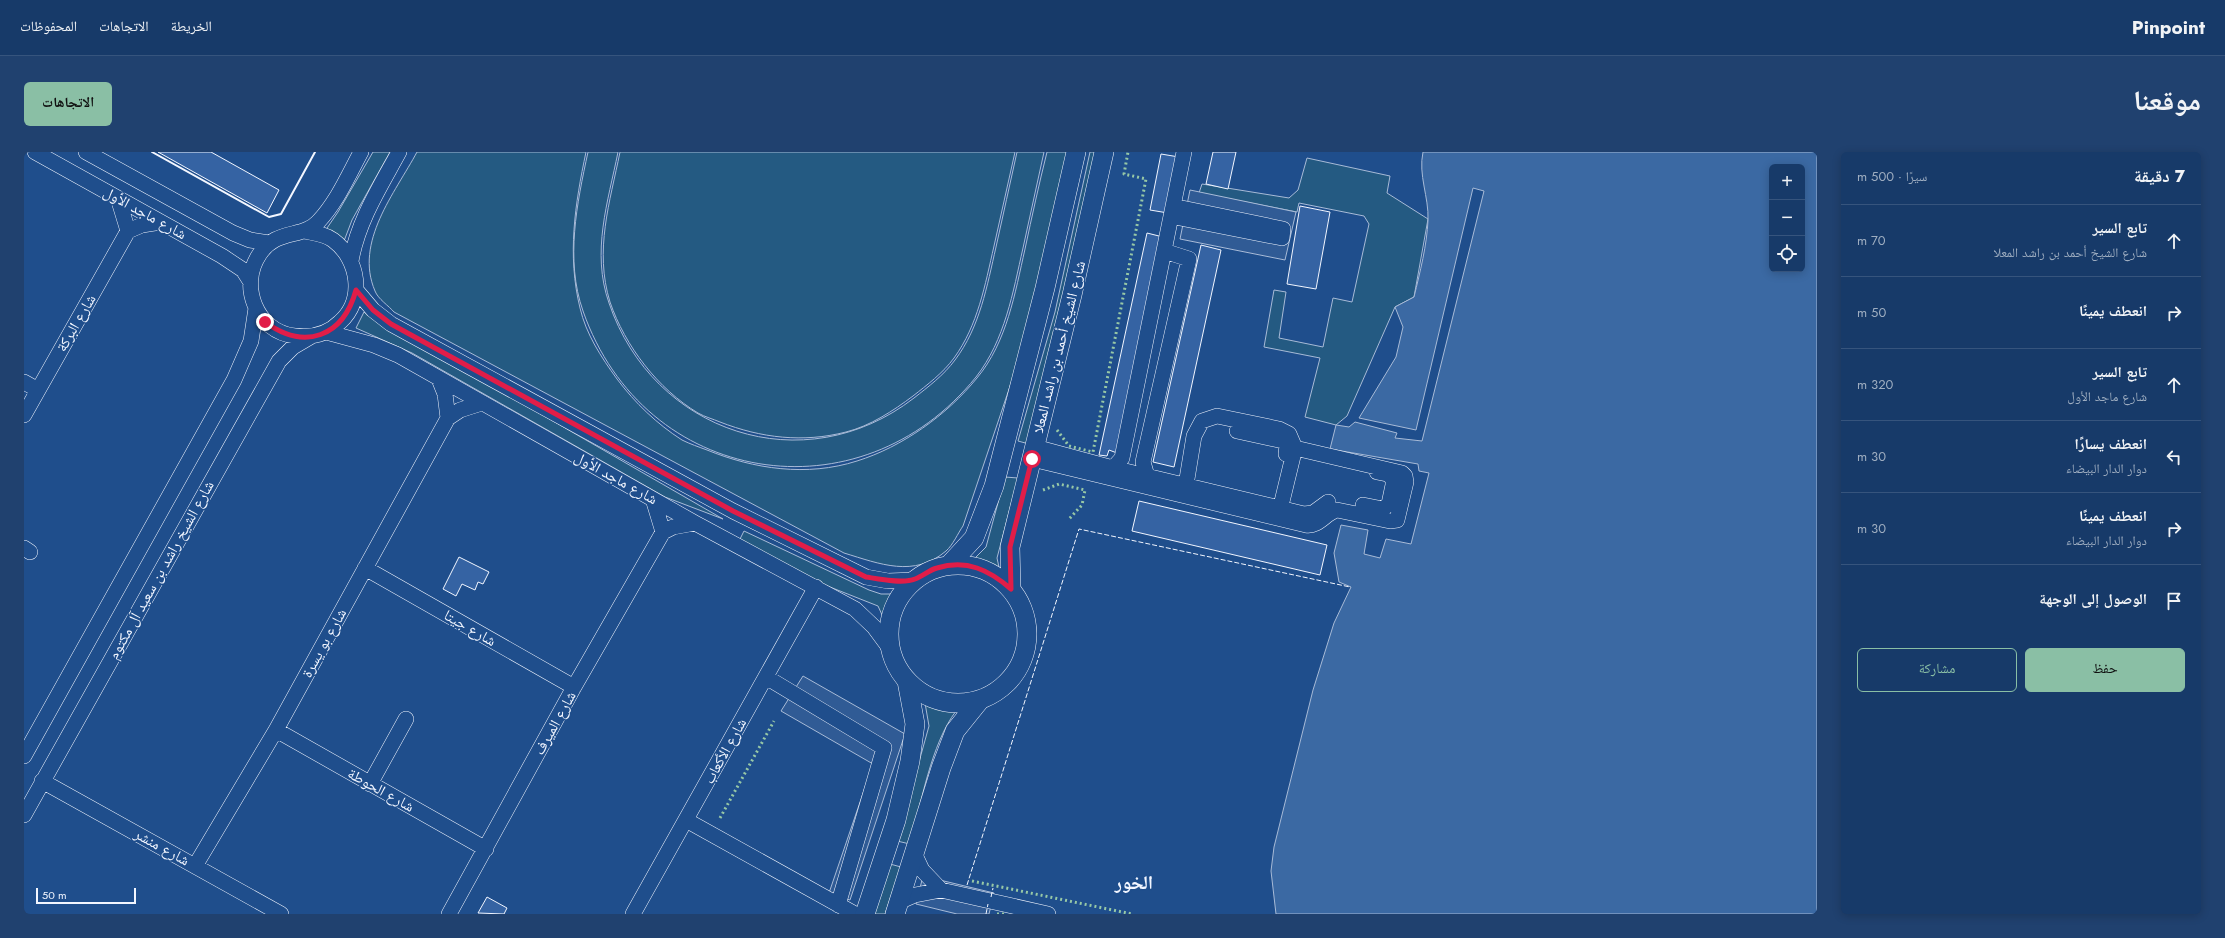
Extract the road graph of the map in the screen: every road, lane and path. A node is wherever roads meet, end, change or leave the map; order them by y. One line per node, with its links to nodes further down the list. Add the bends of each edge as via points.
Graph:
1 (35, 152): 9 (street, شارع ماجد الأول)
2 (86, 152): 14 (street, شارع ماجد الأول, via 233,234)
3 (361, 152): 12 (street, via 326,212 317,223)
4 (399, 152): 16 (street, via 365,214)
5 (1076, 152): 36 (main road, شارع الشيخ أحمد بن راشد المعلا, via 1046,288 994,486 974,538)
6 (1104, 152): 29 (main road, شارع الشيخ أحمد بن راشد المعلا)
7 (1184, 152): 10 (street)
8 (1194, 152): 10 (street)
9 (118, 198): 11 (street, شارع ماجد الأول); 13 (street)
10 (1177, 213): 10 (street, via 1282,238 1283,229); 15 (street)
11 (161, 222): 13 (street, via 142,225); 17 (street, شارع ماجد الأول, via 222,256 243,270)
12 (304, 231): 14 (street, via 280,236); 16 (street, via 332,240 343,249)
13 (128, 232): 24 (street, شارع البركة)
14 (269, 243): 17 (street, via 259,254)
15 (1168, 252): 30 (street, via 1122,458); 30 (street, via 1189,259)
16 (351, 261): 18 (street, via 356,275)
17 (250, 281): 19 (street, via 251,295)
18 (356, 290): 20 (street, via 351,307 340,322); 38 (street, شارع ماجد الأول, via 373,310 391,324 733,511 866,577 888,581)
19 (256, 308): 21 (street, via 265,322 278,331); 48 (street, شارع الشيخ راشد بن سعيد آل مكتوم, via 251,341 234,380)
20 (326, 332): 21 (street); 22 (street, شارع ماجد الأول, via 374,345 398,355)
21 (310, 337): 49 (street, شارع الشيخ راشد بن سعيد آل مكتوم, via 293,347 279,361)
22 (439, 379): 25 (street, شارع ماجد الأول); 27 (street, via 445,394)
23 (24, 382): 24 (street)
24 (38, 390): 26 (street, شارع البركة)
25 (482, 403): 27 (street, via 460,410); 32 (street, شارع ماجد الأول)
26 (24, 415)
27 (448, 418): 37 (street, شارع بو يسرة)
28 (1292, 451): 31 (street, via 1288,434 1279,429 1217,416 1209,417 1197,428); 33 (street); 33 (street, via 1402,473 1406,482 1399,514 1396,520 1390,521 1337,510 1311,526)
29 (1033, 453): 30 (street); 40 (main road, شارع الشيخ أحمد بن راشد المعلا, via 1010,547)
30 (1129, 469): 31 (street); 31 (street)
31 (1190, 490): 33 (street)
32 (653, 499): 34 (street, شارع ماجد الأول); 35 (street)
33 (1277, 511)
34 (695, 523): 35 (street, via 673,527); 39 (street, شارع ماجد الأول)
35 (663, 532): 44 (street, شارع الميرف)
36 (949, 565): 38 (main road, via 931,570); 40 (main road, via 979,568 994,574)
37 (365, 568): 44 (street, شارع جيتا); 47 (street, شارع بو يسرة)
38 (915, 580): 41 (main road, via 898,599 889,624)
39 (816, 587): 41 (street, شارع ماجد الأول, via 855,609 874,627); 42 (street, شارع الأكعاب)
40 (1011, 589): 45 (main road, via 1023,608 1027,623 1026,653 1016,673 1000,690)
41 (891, 650): 43 (main road, via 900,672)
42 (766, 677): 52 (street, شارع الأكعاب); 57 (street, via 884,748)
43 (907, 681): 45 (main road, via 928,697 954,703); 63 (main road, via 915,724 910,761 896,820)
44 (574, 688): 53 (street, شارع الميرف)
45 (980, 700): 54 (main road, via 955,731 940,768)
46 (406, 719): 50 (street)
47 (276, 730): 50 (street, شارع الحوطة); 55 (street, شارع بو يسرة)
48 (24, 756)
49 (42, 781): 51 (street, شارع الشيخ راشد بن سعيد آل مكتوم); 55 (street, شارع منشر)
50 (370, 784): 53 (street, شارع الحوطة)
51 (24, 815)
52 (686, 820): 57 (street); 61 (street, شارع الأكعاب)
53 (486, 849): 60 (street, شارع الميرف)
54 (914, 853): 56 (street, via 922,870); 58 (main road)
55 (195, 866): 59 (street, شارع منشر)
56 (941, 890): 58 (street, via 915,895); 64 (street)
57 (838, 905): 62 (street)
58 (897, 908)
59 (281, 914)
60 (450, 914)
61 (633, 914)
62 (855, 914)
63 (864, 914)
64 (1048, 914)

